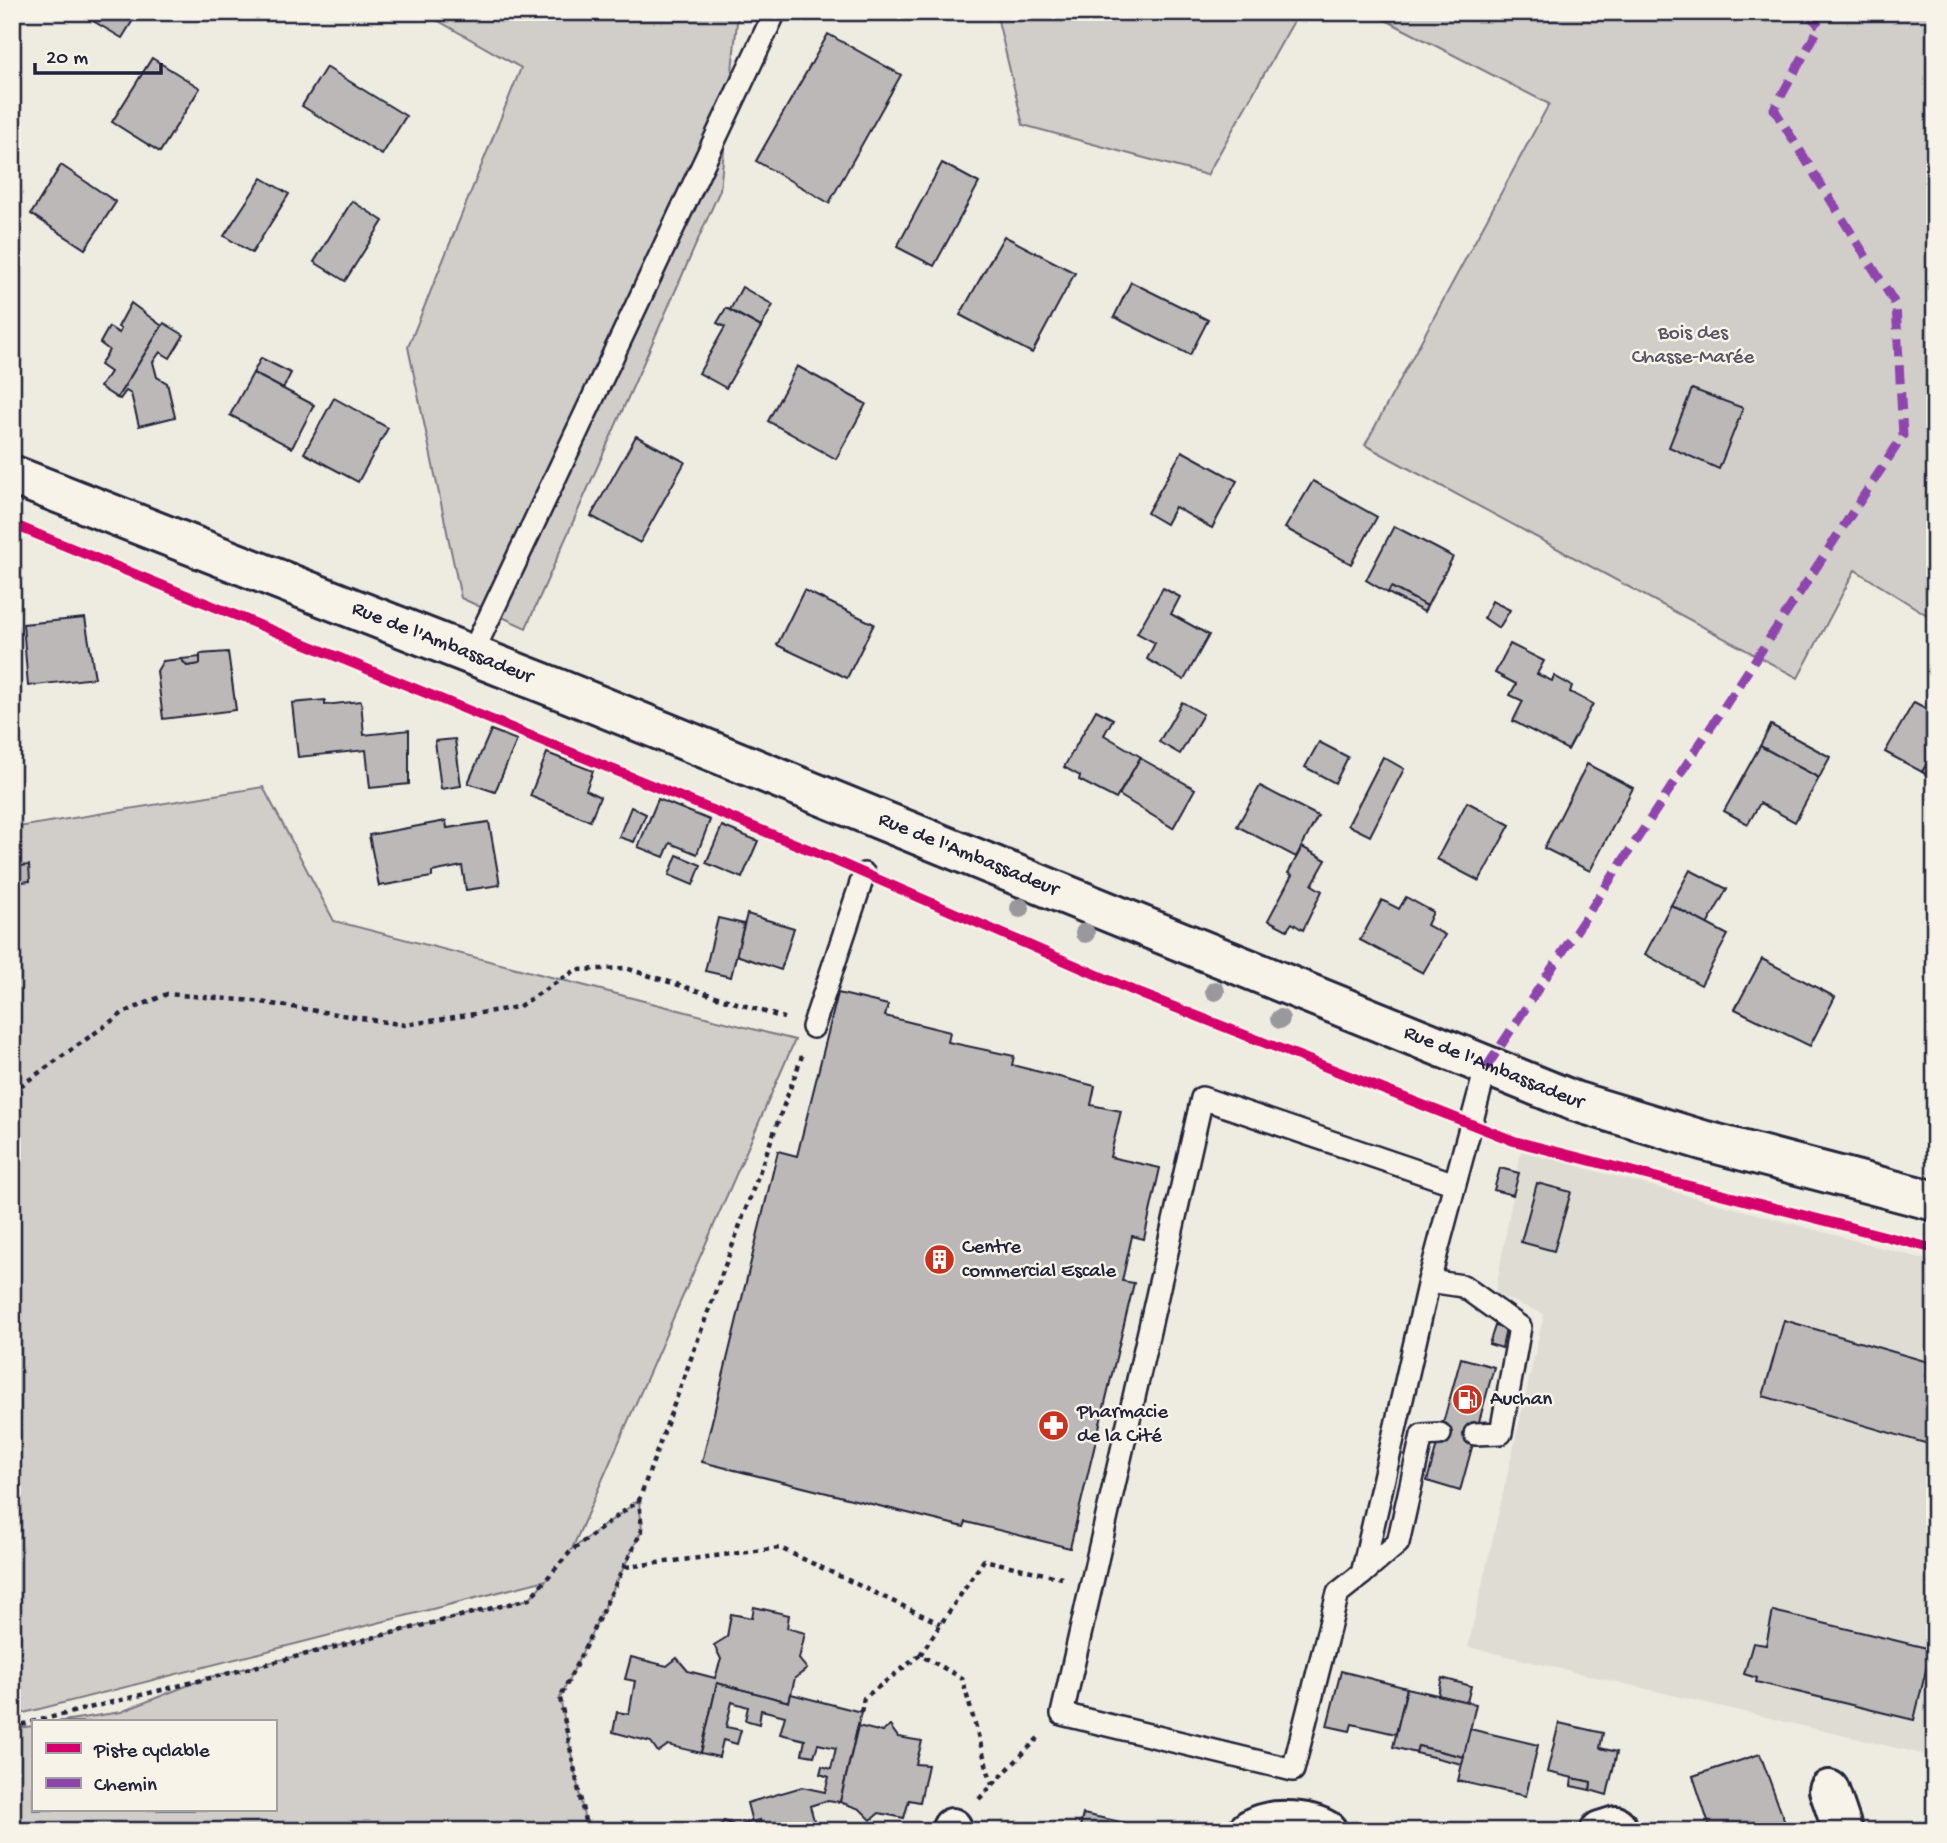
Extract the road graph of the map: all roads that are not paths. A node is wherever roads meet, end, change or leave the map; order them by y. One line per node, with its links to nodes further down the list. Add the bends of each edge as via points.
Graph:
1 (775, 12): 3 (lane)
2 (12, 475): 3 (main road, Rue de l'Ambassadeur)
3 (472, 654): 6 (main road, Rue de l'Ambassadeur)
4 (864, 874): 5 (lane)
5 (813, 1027)
6 (1486, 1068): 7 (lane); 8 (main road, Rue de l'Ambassadeur, via 1702,1140)
7 (1455, 1184): 9 (lane); 12 (lane, via 1202,1098 1062,1714 1293,1770 1338,1593)
8 (1935, 1201)
9 (1429, 1281): 11 (lane, via 1463,1286 1520,1327 1501,1433); 12 (lane)
10 (1440, 1434): 12 (lane, via 1422,1435 1398,1543)
11 (1475, 1434)
12 (1362, 1574)
13 (1829, 1790): 16 (main road)
14 (1248, 1831): 15 (main road, via 1259,1822 1315,1824)
15 (1327, 1831)
16 (1843, 1831)

